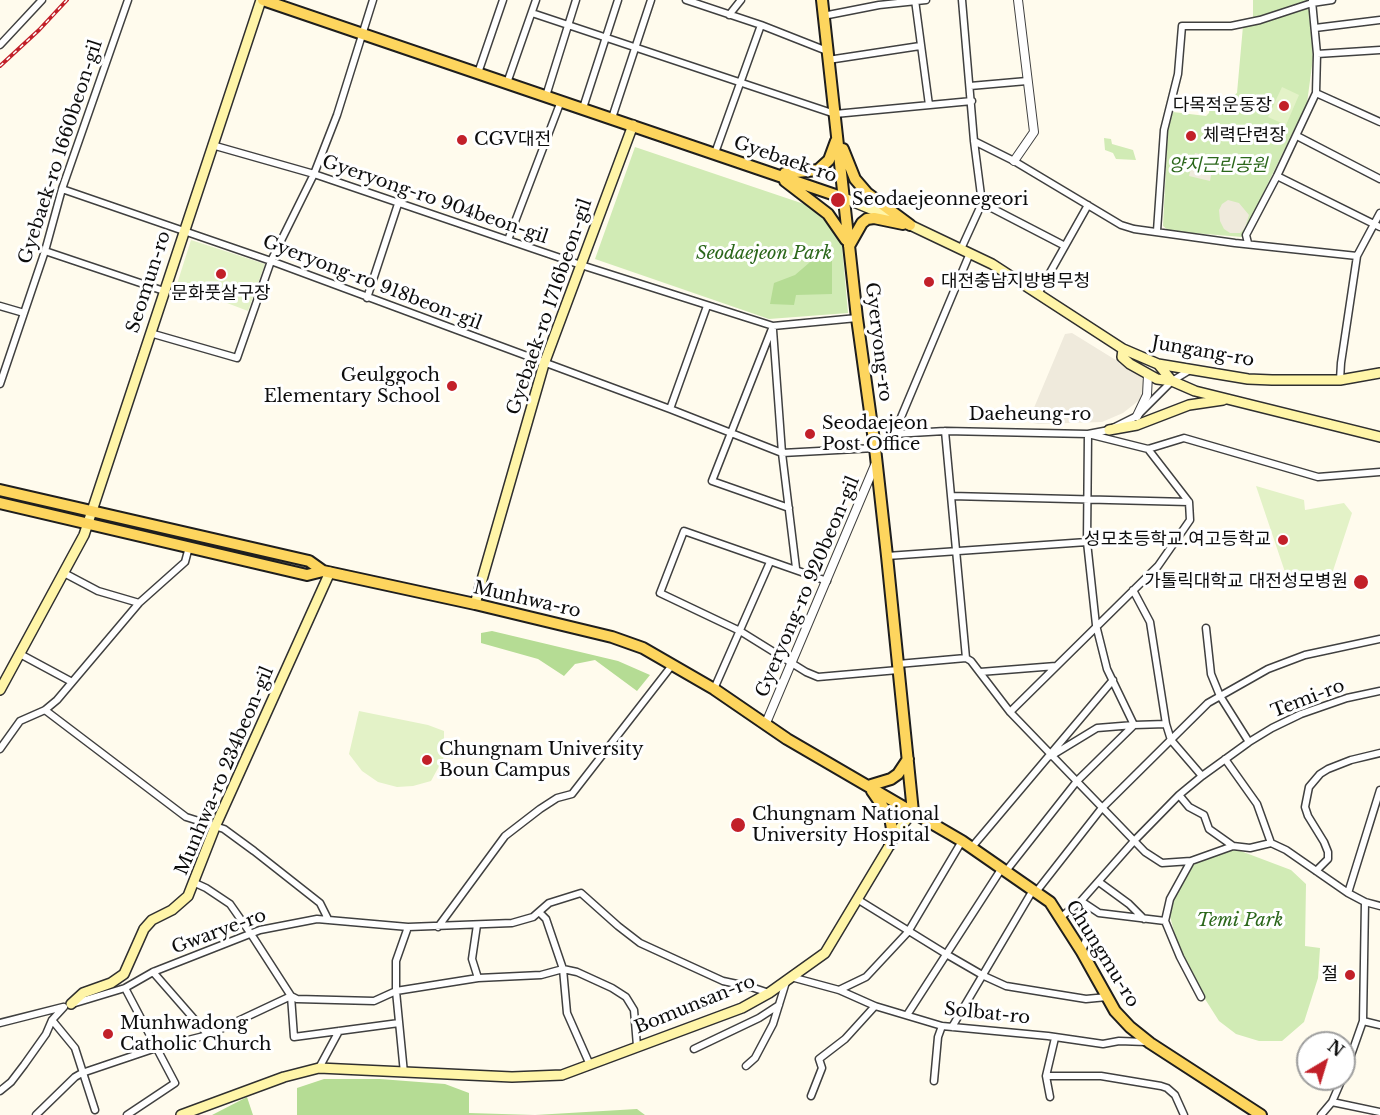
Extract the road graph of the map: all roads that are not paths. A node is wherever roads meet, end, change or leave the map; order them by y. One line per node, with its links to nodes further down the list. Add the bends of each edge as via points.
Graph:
1 (42, 0): 29 (street)
2 (128, 0): 60 (street, Gyebaek-ro 1660beon-gil)
3 (262, 0): 27 (main road, Gyebaek-ro); 53 (main road, Seomun-ro)
4 (373, 0): 27 (street)
5 (503, 0): 35 (street)
6 (536, 0): 20 (street)
7 (576, 0): 24 (street)
8 (618, 0): 28 (street)
9 (651, 0): 31 (street)
10 (686, 0): 21 (street)
11 (741, 0): 21 (street)
12 (822, 0): 22 (main road, Gyeryong-ro)
13 (926, 0): 17 (street)
14 (962, 0): 39 (street)
15 (1018, 0): 36 (street)
16 (1332, 0): 18 (street)
17 (915, 1): 19 (street); 30 (street)
18 (1312, 1): 26 (street); 69 (street, via 1231,26 1182,26 1178,74 1164,130)
19 (879, 2): 22 (street)
20 (532, 13): 24 (street); 38 (street)
21 (729, 15): 25 (street)
22 (823, 16): 34 (main road, Gyeryong-ro)
23 (1380, 20): 26 (street)
24 (567, 24): 28 (street); 41 (street)
25 (761, 25): 34 (street); 37 (street, Gyebaek-ro)
26 (1315, 28): 33 (street)
27 (362, 33): 35 (main road, Gyebaek-ro); 56 (street)
28 (606, 37): 31 (street); 45 (street)
29 (0, 45)
30 (920, 46): 34 (street); 44 (street)
31 (635, 47): 37 (street); 47 (street)
32 (1380, 50): 33 (street)
33 (1317, 54): 40 (street)
34 (827, 56): 46 (main road, Gyeryong-ro)
35 (478, 73): 38 (main road, Gyebaek-ro)
36 (1027, 81): 39 (street); 55 (street, via 1034,132)
37 (742, 82): 46 (street); 54 (street, Gyebaek-ro)
38 (507, 83): 41 (main road, Gyebaek-ro)
39 (970, 86): 43 (street)
40 (1316, 93): 48 (street); 51 (street)
41 (546, 96): 42 (main road, Gyebaek-ro)
42 (561, 101): 45 (main road, Gyebaek-ro); 70 (street)
43 (972, 101): 44 (street); 52 (street)
44 (929, 105): 46 (street)
45 (583, 108): 47 (main road, Gyebaek-ro)
46 (835, 114): 50 (main road, Gyeryong-ro)
47 (612, 118): 49 (main road, Gyebaek-ro)
48 (1380, 123)
49 (633, 125): 54 (main road, Gyebaek-ro); 78 (main road, Gyebaek-ro 1716beon-gil)
50 (837, 132): 57 (main road, via 833,153 818,170); 61 (main road, Gyeryong-ro); 66 (main road, via 855,179 867,193)
51 (1297, 136): 58 (street); 59 (street)
52 (974, 141): 55 (street); 62 (street)
53 (213, 145): 56 (street, Gyeryong-ro 904beon-gil); 68 (main road, Seomun-ro)
54 (715, 153): 57 (main road, Gyebaek-ro)
55 (1012, 160): 64 (street)
56 (314, 174): 63 (street, Gyeryong-ro 904beon-gil); 77 (street)
57 (776, 174): 61 (main road, Gyebaek-ro); 72 (main road, via 828,214)
58 (1277, 176): 67 (street); 71 (street, via 1246,235)
59 (1380, 179)
60 (62, 189): 68 (street, Gyeryong-ro 918beon-gil); 74 (street, Gyebaek-ro 1660beon-gil)
61 (844, 198): 66 (main road, Jungang-ro); 72 (main road, Gyeryong-ro)
62 (982, 203): 73 (street); 75 (street)
63 (398, 204): 70 (street, Gyeryong-ro 904beon-gil); 81 (street)
64 (1088, 205): 69 (street, via 1121,225); 73 (street)
65 (1380, 213): 67 (street)
66 (910, 225): 72 (main road, via 867,219); 75 (main road, Jungang-ro)
67 (1377, 225): 76 (street)
68 (184, 230): 77 (street, Gyeryong-ro 918beon-gil); 79 (main road, Seomun-ro)
69 (1157, 231): 71 (street)
70 (508, 240): 78 (street, Gyeryong-ro 904beon-gil)
71 (1248, 243): 76 (street)
72 (849, 246): 85 (main road, Gyeryong-ro)
73 (1065, 246): 80 (street)
74 (45, 251): 79 (street); 84 (street, Gyebaek-ro 1660beon-gil)
75 (965, 251): 80 (main road, Jungang-ro); 104 (street)
76 (1357, 256): 95 (street)
77 (271, 261): 81 (street, Gyeryong-ro 918beon-gil); 87 (street, via 237,358)
78 (581, 266): 83 (street, Gyeryong-ro 904beon-gil); 89 (main road, Gyebaek-ro 1716beon-gil)
79 (164, 291): 87 (main road, Seomun-ro)
80 (1038, 294): 88 (main road, Jungang-ro)
81 (367, 298): 89 (street, Gyeryong-ro 918beon-gil)
82 (0, 306): 84 (street)
83 (707, 306): 86 (street, Gyeryong-ro 904beon-gil); 99 (street)
84 (24, 313): 91 (street, Gyebaek-ro 1660beon-gil)
85 (857, 318): 86 (street, Gyeryong-ro 904beon-gil); 107 (main road, Gyeryong-ro)
86 (773, 326): 103 (street); 109 (street)
87 (150, 333): 118 (main road, Seomun-ro)
88 (1123, 349): 90 (main road, Jungang-ro); 94 (main road, via 1122,357)
89 (544, 364): 99 (street, Gyeryong-ro 918beon-gil); 131 (main road, Gyebaek-ro 1716beon-gil)
90 (1158, 364): 92 (main road, Jungang-ro); 96 (main road)
91 (2, 370): 97 (street, Gyebaek-ro 1660beon-gil)
92 (1190, 370): 95 (main road, Jungang-ro, via 1248,379); 96 (street, Daeheung-ro)
93 (1380, 373): 95 (main road, Jungang-ro)
94 (1148, 375): 96 (main road); 100 (street, via 1147,396)
95 (1340, 380)
96 (1172, 381): 98 (main road); 100 (street, Daeheung-ro)
97 (0, 384)
98 (1230, 400): 101 (main road, via 1189,405 1137,425); 106 (main road)
99 (670, 409): 103 (street, Gyeryong-ro 918beon-gil)
100 (1137, 416): 101 (street, Daeheung-ro)
101 (1110, 430): 105 (street, Daeheung-ro)
102 (945, 431): 104 (street, Daeheung-ro); 105 (street, Daeheung-ro); 113 (street)
103 (729, 434): 109 (street, Gyeryong-ro 918beon-gil); 117 (street, via 712,481)
104 (894, 434): 107 (street)
105 (1088, 434): 108 (street); 114 (street)
106 (1380, 437)
107 (875, 448): 109 (street, Gyeryong-ro 918beon-gil); 110 (main road, Gyeryong-ro)
108 (1148, 449): 111 (street, via 1184,438 1318,477); 115 (street)
109 (782, 453): 117 (street)
110 (877, 462): 123 (main road, Gyeryong-ro); 128 (street, Gyeryong-ro 920beon-gil)
111 (1380, 472)
112 (0, 490): 118 (main road, Munhwa-ro)
113 (951, 496): 114 (street); 122 (street)
114 (1087, 499): 115 (street); 120 (street)
115 (1189, 502): 129 (street, via 1190,520 1158,566)
116 (0, 503): 119 (main road, Munhwa-ro)
117 (789, 508): 125 (street)
118 (92, 511): 119 (main road, Seomun-ro); 126 (main road, Munhwa-ro, via 309,561)
119 (88, 523): 121 (main road, Munhwa-ro); 127 (main road, Seomun-ro)
120 (1087, 542): 122 (street); 132 (street)
121 (189, 546): 126 (main road, Munhwa-ro, via 307,574); 130 (street, via 185,562)
122 (956, 551): 123 (street); 137 (street)
123 (887, 556): 141 (main road, Gyeryong-ro)
124 (770, 562): 125 (street); 134 (street); 134 (street, via 684,531 660,593)
125 (796, 568): 128 (street)
126 (327, 572): 131 (main road, Munhwa-ro); 168 (main road, Munhwa-ro 234beon-gil)
127 (64, 573): 130 (street, via 98,591); 136 (main road, Seomun-ro)
128 (827, 581): 138 (street, Gyeryong-ro 920beon-gil)
129 (1132, 590): 132 (street); 152 (street, via 1150,622)
130 (139, 603): 144 (street)
131 (475, 604): 139 (main road, Munhwa-ro, via 612,637)
132 (1096, 626): 140 (street); 143 (street)
133 (1206, 628): 148 (street, via 1211,674)
134 (740, 631): 138 (street); 145 (street)
135 (1380, 639): 148 (street, via 1305,655 1268,669)
136 (20, 654): 144 (street); 146 (main road, Seomun-ro)
137 (966, 658): 141 (street); 142 (street)
138 (792, 663): 141 (street, via 818,677); 151 (street, Gyeryong-ro 920beon-gil)
139 (674, 664): 145 (main road, Munhwa-ro); 193 (street, via 572,794 557,798 505,836)
140 (1056, 666): 142 (street); 150 (street)
141 (898, 667): 159 (main road, Gyeryong-ro)
142 (980, 672): 150 (street)
143 (1113, 680): 153 (street); 158 (street)
144 (72, 682): 149 (street)
145 (714, 689): 151 (main road, Munhwa-ro)
146 (0, 690)
147 (1380, 691): 155 (street, Temi-ro, via 1300,714)
148 (1220, 696): 154 (street); 155 (street)
149 (45, 710): 156 (street, via 20,721); 168 (street, via 186,818)
150 (1010, 712): 158 (street)
151 (766, 723): 163 (main road, Munhwa-ro)
152 (1166, 724): 153 (street); 154 (street)
153 (1134, 725): 158 (street, via 1097,728); 162 (street)
154 (1171, 740): 161 (street); 166 (street)
155 (1249, 742): 160 (street, Temi-ro)
156 (0, 749)
157 (1380, 753): 177 (street, via 1328,769 1309,787 1305,807 1328,852 1328,859)
158 (1051, 756): 162 (street); 174 (street)
159 (908, 759): 163 (main road, via 898,774); 167 (main road, Gyeryong-ro)
160 (1225, 759): 161 (street, Temi-ro); 171 (street, via 1257,804)
161 (1202, 776): 165 (street, Temi-ro)
162 (1077, 781): 166 (street); 176 (street)
163 (868, 786): 167 (main road, Munhwa-ro); 172 (main road, via 890,817)
164 (1380, 790): 181 (street)
165 (1179, 795): 169 (street, Temi-ro); 173 (street, via 1188,807 1204,815 1209,829)
166 (1101, 809): 169 (street); 180 (street)
167 (913, 812): 170 (main road, Chungmu-ro); 172 (main road, Bomunsan-ro)
168 (215, 827): 179 (main road, Munhwa-ro 234beon-gil); 188 (street, via 224,829 298,884 320,903)
169 (1134, 840): 175 (street, via 1162,863); 178 (street, Temi-ro)
170 (962, 841): 174 (main road, Chungmu-ro); 194 (street)
171 (1271, 843): 173 (street, via 1250,848); 177 (street)
172 (890, 844): 182 (main road, Bomunsan-ro)
173 (1233, 846): 175 (street)
174 (972, 847): 176 (main road, Chungmu-ro)
175 (1191, 861): 190 (street, via 1170,899)
176 (1004, 870): 180 (main road, Chungmu-ro); 197 (street)
177 (1316, 871): 181 (street)
178 (1099, 882): 183 (street, Temi-ro); 189 (street)
179 (195, 883): 195 (street, via 230,904); 210 (main road, Munhwa-ro 234beon-gil, via 188,896 144,929 124,974)
180 (1035, 891): 187 (main road, Chungmu-ro); 200 (street)
181 (1348, 893): 184 (street)
182 (858, 899): 194 (street); 202 (main road, Bomunsan-ro, via 825,953)
183 (1081, 901): 187 (street, Temi-ro); 189 (street, via 1099,913); 196 (street, via 1087,936)
184 (1365, 902): 185 (street); 215 (street)
185 (1380, 906)
186 (538, 912): 191 (street, Gwarye-ro, via 512,923); 198 (street, via 546,919); 206 (street, Gwarye-ro, via 549,903 581,893 640,943 723,981)
187 (1061, 917): 196 (main road, Chungmu-ro)
188 (328, 919): 192 (street, Gwarye-ro); 195 (street, Gwarye-ro)
189 (1144, 919): 190 (street)
190 (1165, 921): 209 (street)
191 (477, 925): 193 (street, Gwarye-ro); 201 (street, via 472,959)
192 (408, 927): 193 (street, Gwarye-ro); 205 (street, via 396,960)
193 (438, 927)
194 (908, 932): 197 (street); 204 (street, via 867,977)
195 (251, 934): 199 (street, Gwarye-ro); 207 (street)
196 (1082, 952): 208 (main road, Chungmu-ro)
197 (946, 954): 200 (street); 213 (street)
198 (563, 969): 201 (street, via 541,975); 226 (street, via 626,997 634,1010); 229 (street, via 567,1013)
199 (153, 972): 203 (street, Gwarye-ro); 222 (street, Gwarye-ro)
200 (984, 976): 208 (street, via 1006,986 1086,999); 220 (street)
201 (478, 978): 205 (street)
202 (789, 979): 204 (street, Solbat-ro); 206 (main road, Bomunsan-ro); 211 (street)
203 (125, 988): 210 (street, Gwarye-ro); 227 (street)
204 (839, 990): 212 (street, Solbat-ro)
205 (396, 991): 207 (street, via 374,1001); 217 (street)
206 (769, 993): 226 (main road, Bomunsan-ro, via 742,1008)
207 (291, 996): 221 (street, via 294,1037); 222 (street)
208 (1108, 997): 225 (main road, Chungmu-ro, via 1130,1027)
209 (1201, 997)
210 (68, 1005): 214 (street); 216 (street, Gwarye-ro)
211 (779, 1005): 228 (street); 230 (street, via 755,1058)
212 (875, 1006): 213 (street, Solbat-ro); 238 (street, via 845,1039 819,1059 822,1068)
213 (907, 1015): 219 (street, Solbat-ro)
214 (52, 1020): 232 (street, via 75,1048); 236 (street, via 24,1065)
215 (1363, 1021): 218 (street); 224 (street)
216 (0, 1023)
217 (399, 1023): 221 (street); 233 (street)
218 (1380, 1025)
219 (942, 1026): 220 (street, Solbat-ro); 235 (street)
220 (952, 1027): 223 (street, Solbat-ro)
221 (339, 1031): 231 (street)
222 (208, 1035): 227 (street)
223 (1055, 1038): 225 (street, Solbat-ro, via 1102,1044); 234 (street)
224 (1356, 1041)
225 (1150, 1043): 247 (main road, Chungmu-ro)
226 (637, 1046): 229 (main road, Bomunsan-ro)
227 (156, 1048): 232 (street); 244 (street, via 175,1083)
228 (694, 1049)
229 (590, 1065): 233 (main road, Bomunsan-ro, via 562,1075)
230 (746, 1066)
231 (319, 1068): 233 (main road, Bomunsan-ro); 245 (main road, Bomunsan-ro)
232 (82, 1073): 241 (street); 243 (street)
233 (404, 1073)
234 (1046, 1076): 239 (street); 246 (street, via 1101,1077 1161,1086 1175,1095)
235 (934, 1081)
236 (0, 1091)
237 (1337, 1091): 240 (street)
238 (811, 1096)
239 (1050, 1097)
240 (1332, 1102): 242 (street); 248 (street)
241 (94, 1110)
242 (1380, 1112)
243 (36, 1115)
244 (127, 1115)
245 (181, 1115)
246 (1184, 1115)
247 (1261, 1115)
248 (1321, 1115)

